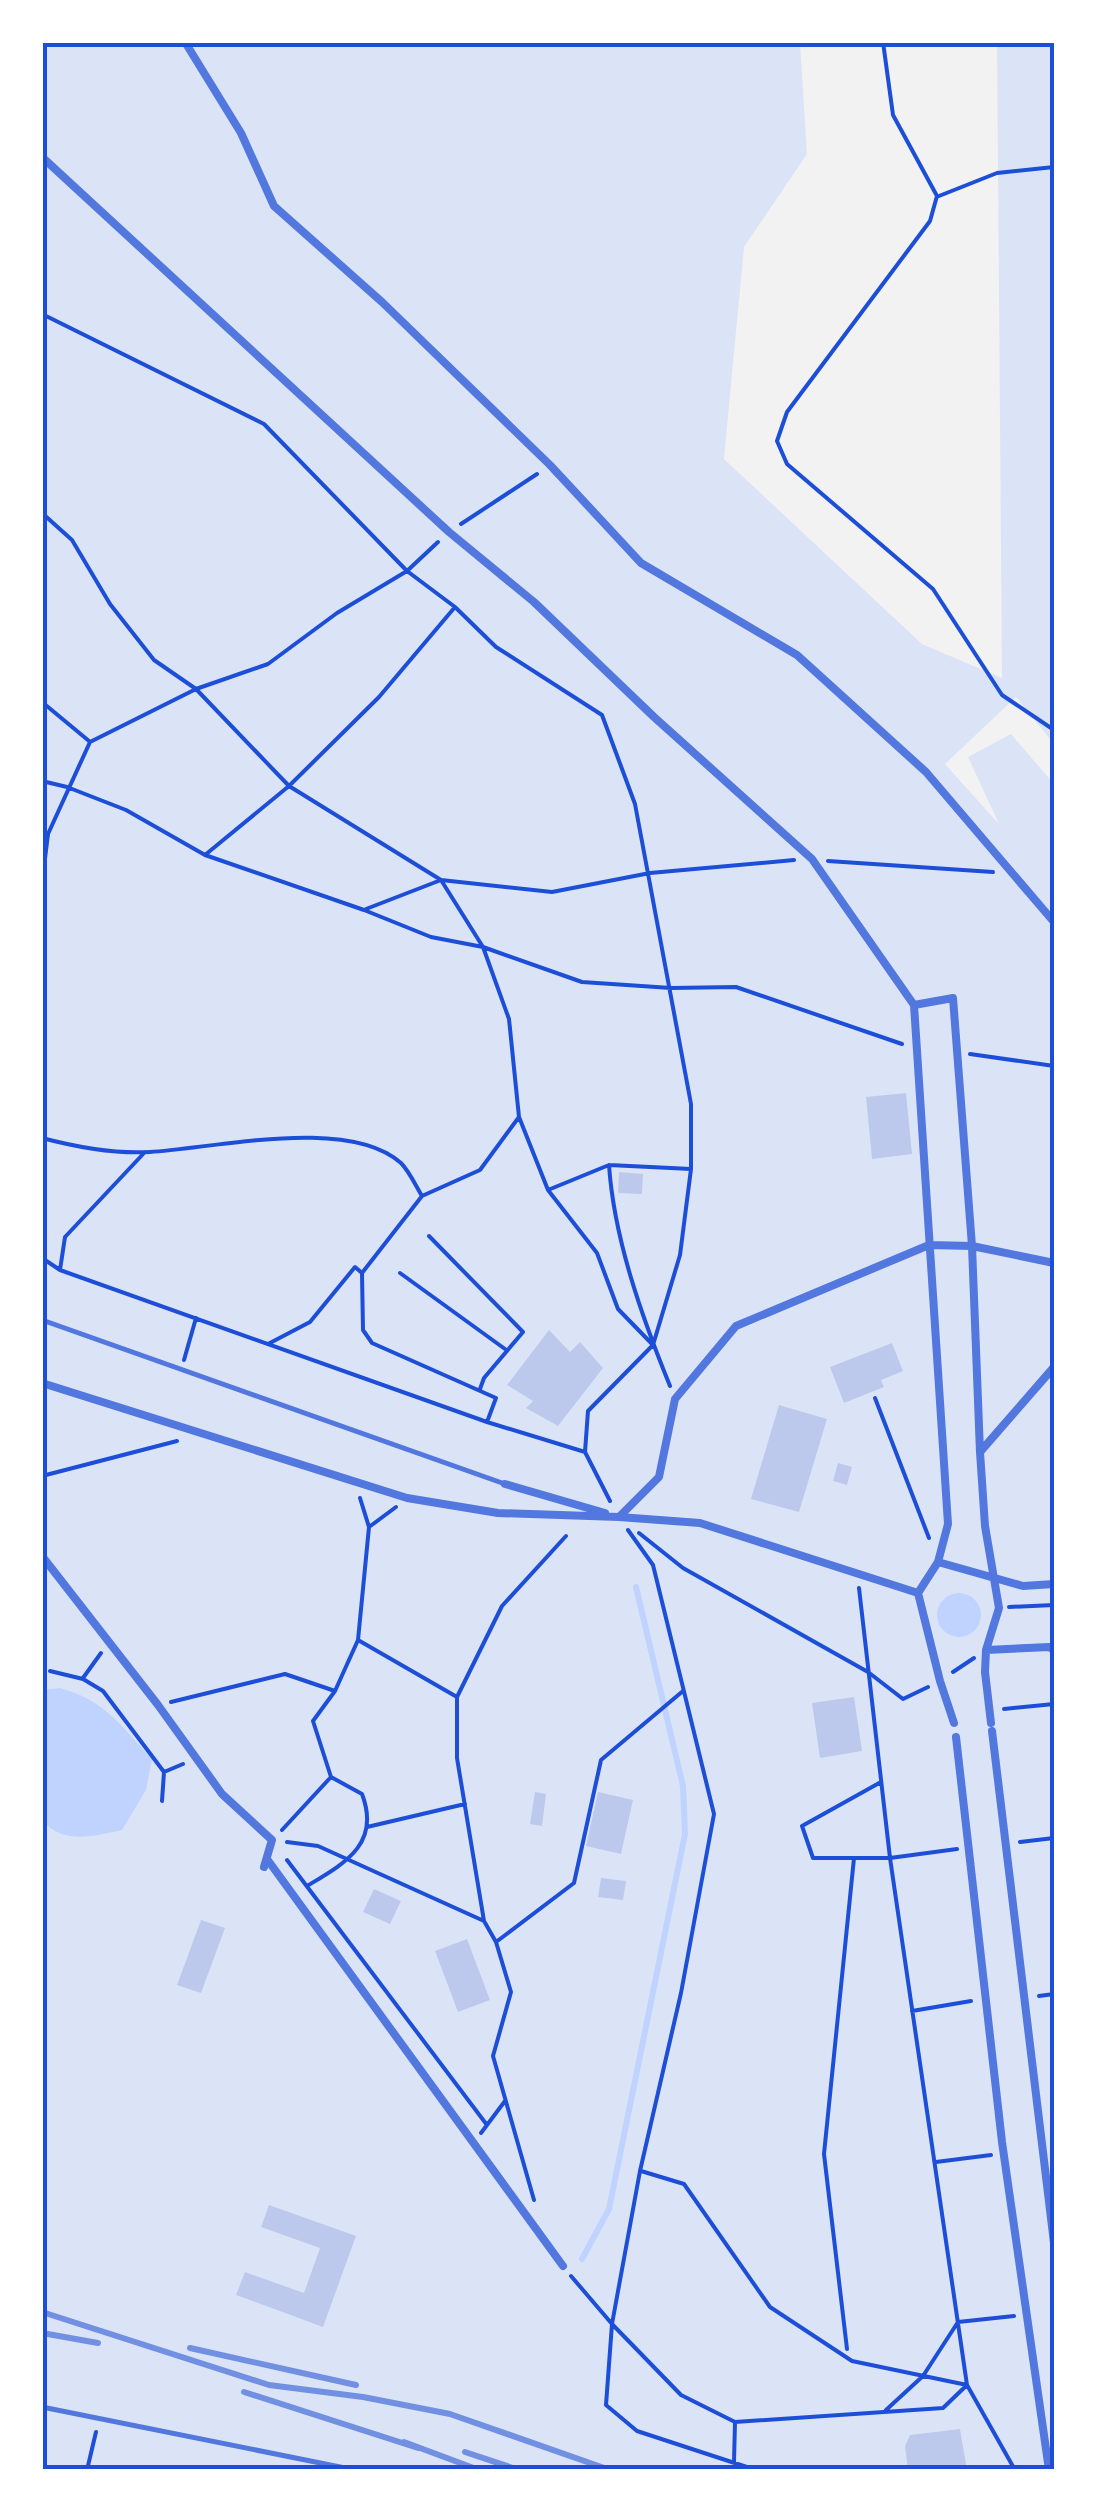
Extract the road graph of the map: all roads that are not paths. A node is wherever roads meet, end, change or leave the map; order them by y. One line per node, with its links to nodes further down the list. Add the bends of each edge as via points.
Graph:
1 (185, 42): 3 (street, via 241,133 274,206 550,464 641,563 797,655 926,772)
2 (42, 157): 4 (street, via 812,859)
3 (1054, 922)
4 (914, 1004): 5 (street); 6 (street, via 952,998)
5 (929, 1245): 6 (street); 13 (street, via 736,1326 675,1399 659,1478); 15 (street, via 948,1524)
6 (972, 1246): 7 (street); 11 (street)
7 (1054, 1264)
8 (42, 1320): 12 (lane)
9 (1054, 1367): 11 (street)
10 (42, 1383): 13 (street, via 407,1498 498,1513)
11 (980, 1452): 16 (street)
12 (505, 1484): 13 (street)
13 (619, 1517): 18 (street, via 700,1523)
14 (42, 1556): 24 (street, via 222,1794 272,1840 265,1863)
15 (938, 1562): 16 (street); 18 (street)
16 (992, 1579): 17 (street); 19 (street, via 999,1608)
17 (1054, 1584)
18 (918, 1593): 21 (street)
19 (986, 1650): 20 (street); 23 (street)
20 (1054, 1650)
21 (954, 1722)
22 (956, 1738): 27 (street)
23 (1054, 2243)
24 (563, 2266)
25 (42, 2407): 26 (lane)
26 (355, 2470)
27 (1049, 2470)

